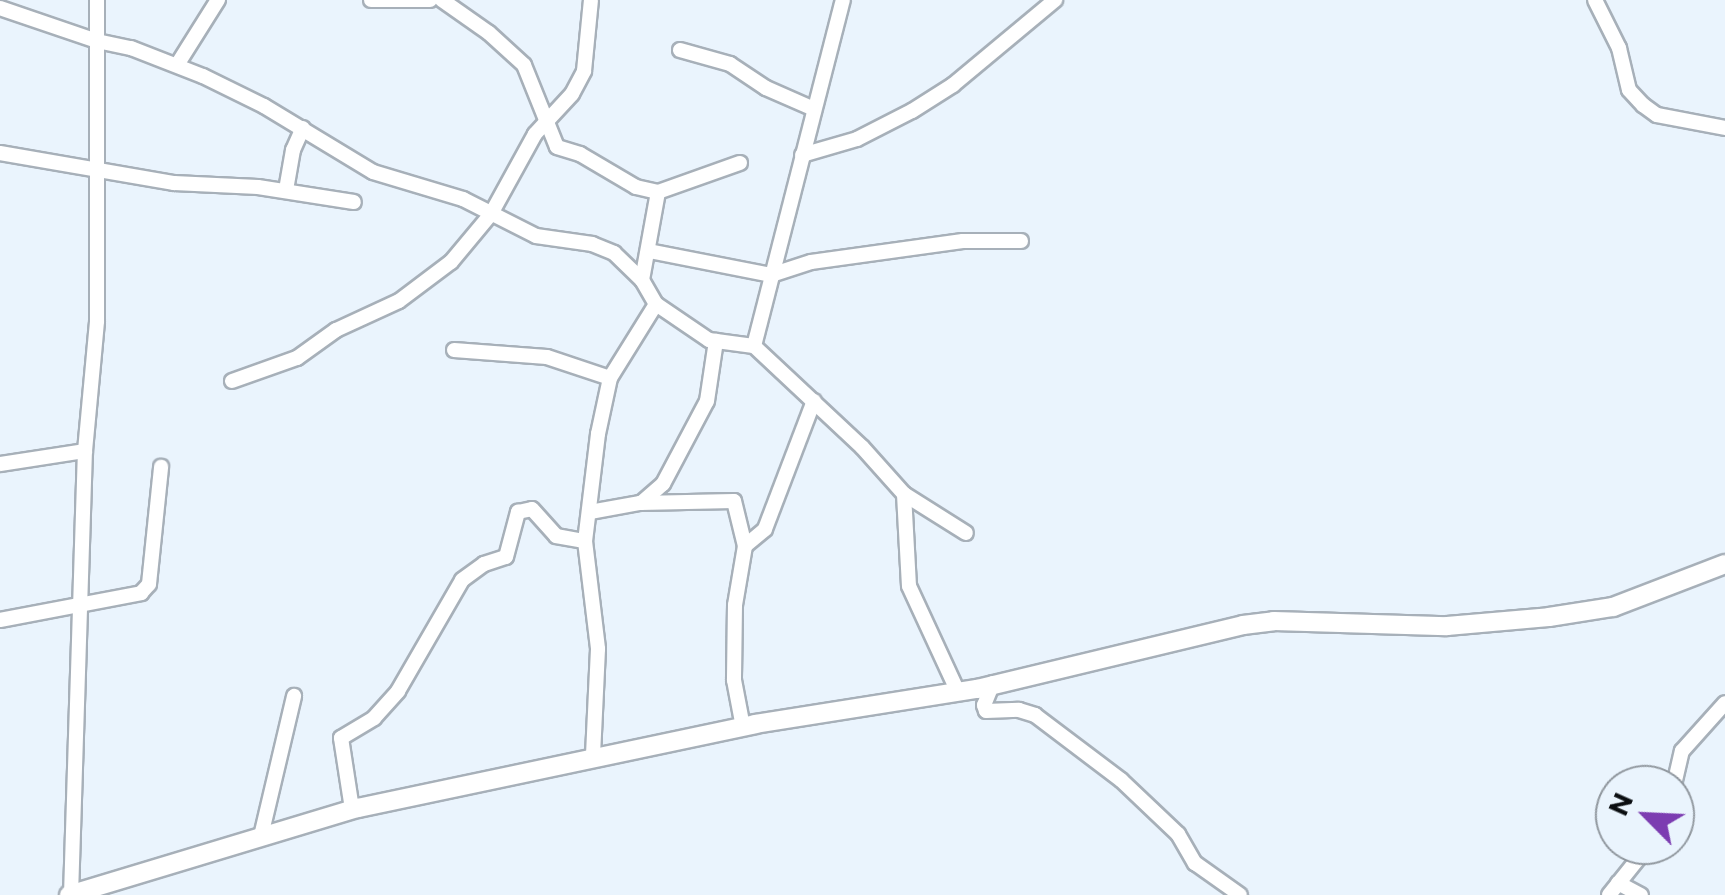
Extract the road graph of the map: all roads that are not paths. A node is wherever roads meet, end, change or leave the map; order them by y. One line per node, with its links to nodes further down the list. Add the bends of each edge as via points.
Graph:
1 (97, 0): 11 (street)
2 (218, 0): 13 (street)
3 (371, 0): 4 (street)
4 (430, 0)
5 (442, 0): 15 (street, via 524,65)
6 (591, 0): 15 (street, via 584,70)
7 (843, 0): 14 (street)
8 (1056, 0): 19 (street, via 912,111 857,138)
9 (1594, 0): 17 (street, via 1619,48 1630,90 1643,105 1657,115)
10 (0, 8): 11 (street)
11 (97, 41): 13 (street); 21 (street)
12 (680, 50): 14 (street, via 730,64)
13 (178, 65): 16 (street)
14 (814, 108): 19 (street)
15 (548, 123): 23 (street, via 557,148); 25 (street, via 524,150)
16 (303, 128): 22 (street); 25 (street, via 374,172)
17 (1725, 128)
18 (0, 152): 21 (street)
19 (802, 154): 28 (street)
20 (740, 164): 23 (street)
21 (100, 172): 22 (street); 37 (street)
22 (286, 190): 24 (street)
23 (658, 192): 27 (street)
24 (354, 202)
25 (492, 214): 29 (street, via 536,236 614,253); 35 (street, via 451,262 399,301 336,330 297,358)
26 (1021, 241): 28 (street, via 962,241)
27 (649, 250): 28 (street); 29 (street)
28 (772, 274): 32 (street)
29 (642, 280): 30 (street)
30 (656, 304): 31 (street); 34 (street)
31 (716, 341): 32 (street); 41 (street, via 707,401 663,484)
32 (754, 346): 36 (street)
33 (454, 350): 34 (street, via 547,357)
34 (610, 378): 42 (street)
35 (232, 381)
36 (814, 401): 40 (street); 45 (street, via 764,529)
37 (85, 452): 38 (street); 47 (street)
38 (0, 464)
39 (160, 467): 47 (street, via 150,584 141,594)
40 (904, 494): 43 (street); 50 (street, via 910,586)
41 (640, 503): 42 (street); 45 (street, via 734,501)
42 (590, 512): 44 (street)
43 (966, 533)
44 (585, 541): 54 (street, via 598,649); 56 (street, via 548,532 532,509 518,512 506,557 462,580 398,690 374,718 340,738)
45 (745, 546): 53 (street, via 735,605 734,680)
46 (1725, 564): 49 (street, via 1583,613 1447,626 1274,621)
47 (82, 603): 48 (street); 60 (street)
48 (0, 620)
49 (993, 683): 50 (street); 61 (street, via 986,711 1035,714 1121,780 1178,834 1196,864)
50 (958, 692): 53 (street)
51 (294, 696): 57 (street)
52 (1725, 703): 55 (street, via 1682,751)
53 (743, 727): 54 (street)
54 (593, 756): 56 (street)
55 (1679, 765)
56 (352, 809): 57 (street)
57 (261, 836): 60 (street)
58 (1633, 865): 59 (street)
59 (1613, 889): 62 (street)
60 (70, 895)
61 (1240, 895)
62 (1642, 895)

